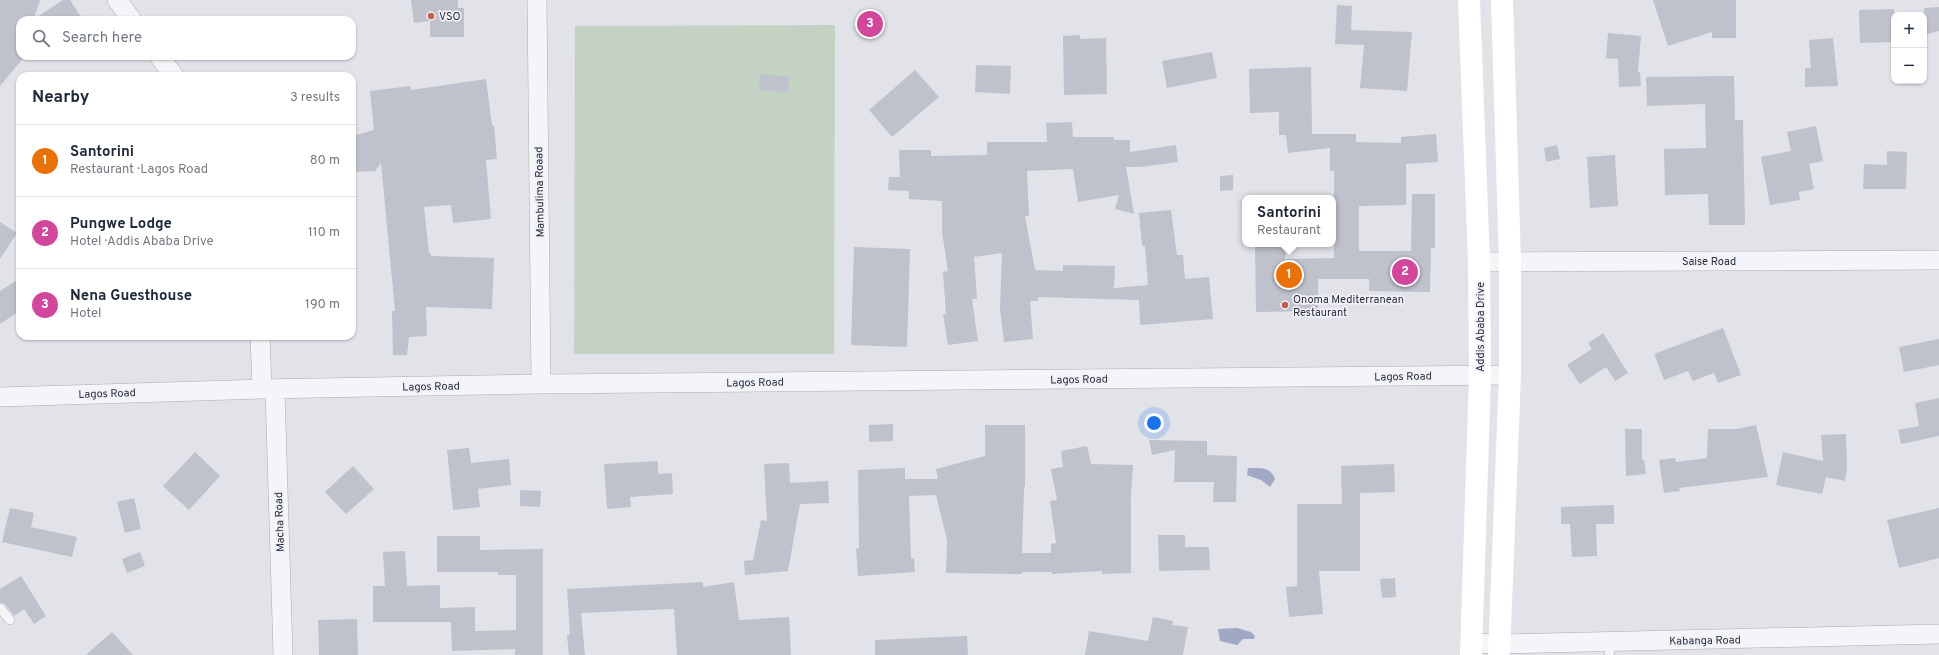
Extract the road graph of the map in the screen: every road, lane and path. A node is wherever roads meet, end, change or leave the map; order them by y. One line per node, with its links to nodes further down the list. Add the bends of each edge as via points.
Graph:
1 (117, 0): 5 (street)
2 (537, 0): 14 (street, Mambulima Roaad)
3 (1469, 0): 9 (main road, Addis Ababa Drive)
4 (1502, 0): 10 (main road)
5 (129, 16)
6 (162, 60): 7 (street)
7 (171, 72)
8 (1939, 260): 10 (street, Saise Road)
9 (1479, 262): 10 (street, Saise Road); 12 (main road, Addis Ababa Drive)
10 (1510, 262): 13 (main road)
11 (261, 340): 15 (street, Macha Road)
12 (1480, 375): 13 (street, Lagos Road); 14 (street, Lagos Road); 21 (main road, Addis Ababa Drive)
13 (1510, 375): 22 (main road)
14 (541, 384): 15 (street, Lagos Road)
15 (268, 389): 16 (street, Lagos Road); 23 (street, Macha Road)
16 (0, 397)
17 (0, 608): 18 (lane)
18 (10, 620)
19 (1939, 634): 20 (street, Kabanga Road)
20 (1610, 648): 22 (street, Kabanga Road)
21 (1471, 649): 22 (street, Kabanga Road)
22 (1499, 650)
23 (283, 655)

